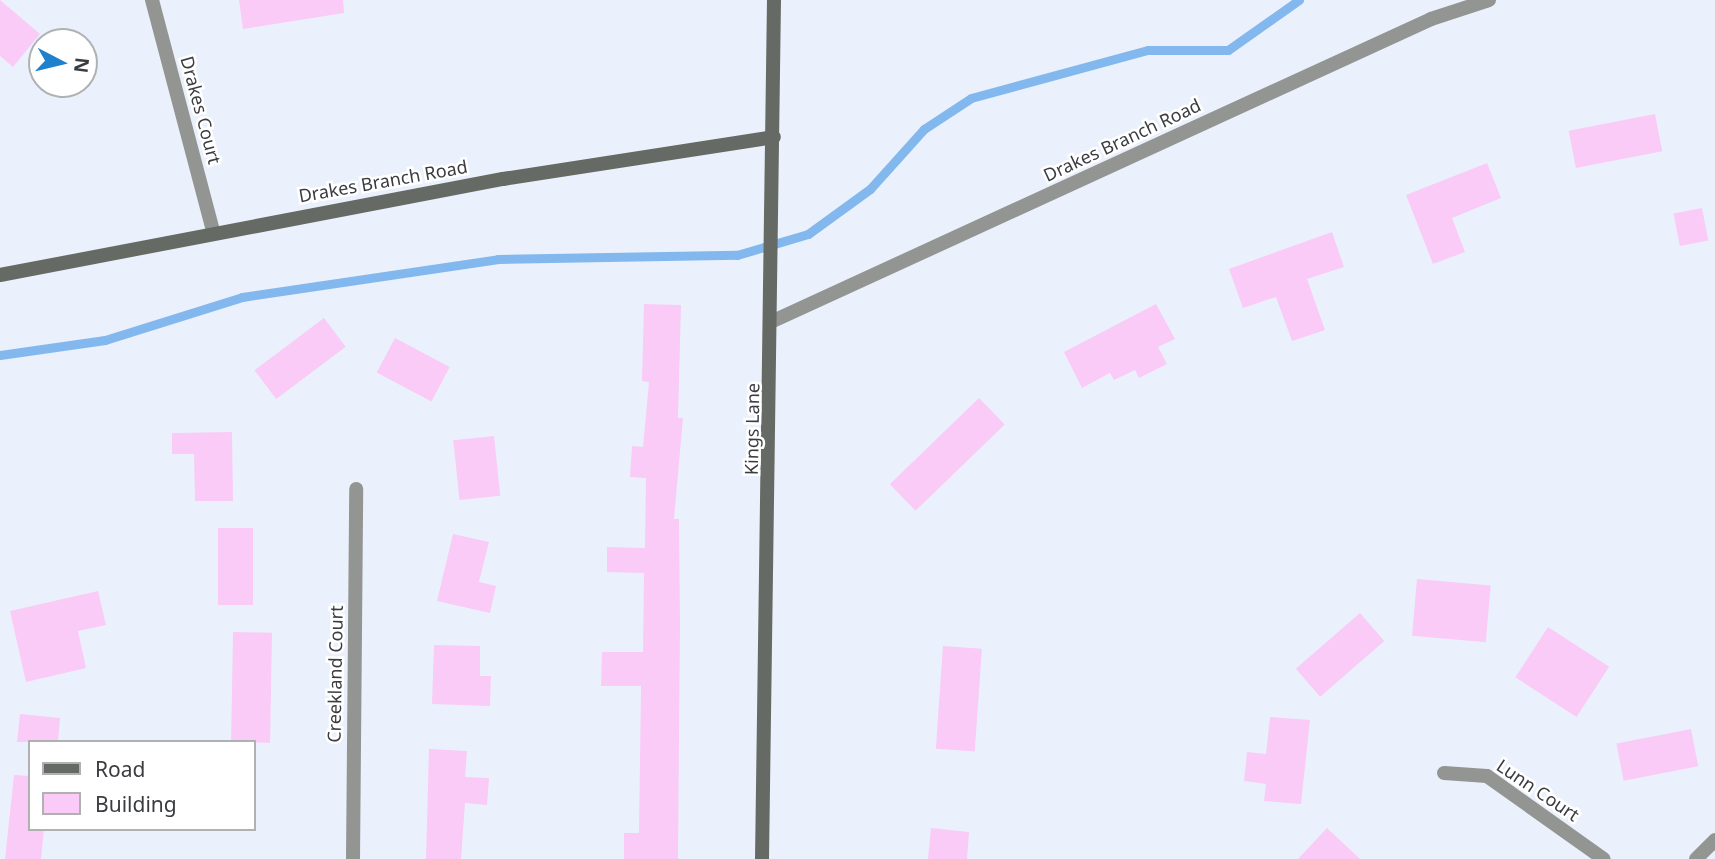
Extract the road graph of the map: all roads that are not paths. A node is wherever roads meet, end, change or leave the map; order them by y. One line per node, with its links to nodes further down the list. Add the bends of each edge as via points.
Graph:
1 (152, 0): 5 (street, Drakes Court)
2 (774, 0): 4 (street, Kings Lane)
3 (1489, 0): 7 (street, Drakes Branch Road, via 1431,19)
4 (774, 137): 5 (street, Drakes Branch Road); 7 (street, Kings Lane)
5 (213, 231): 6 (street, Drakes Branch Road)
6 (0, 275)
7 (774, 321): 12 (street, Kings Lane)
8 (356, 489): 11 (street, Creekland Court)
9 (1444, 773): 13 (street, Lunn Court, via 1487,776)
10 (1715, 840): 14 (street)
11 (353, 859)
12 (762, 859)
13 (1604, 859)
14 (1696, 859)

